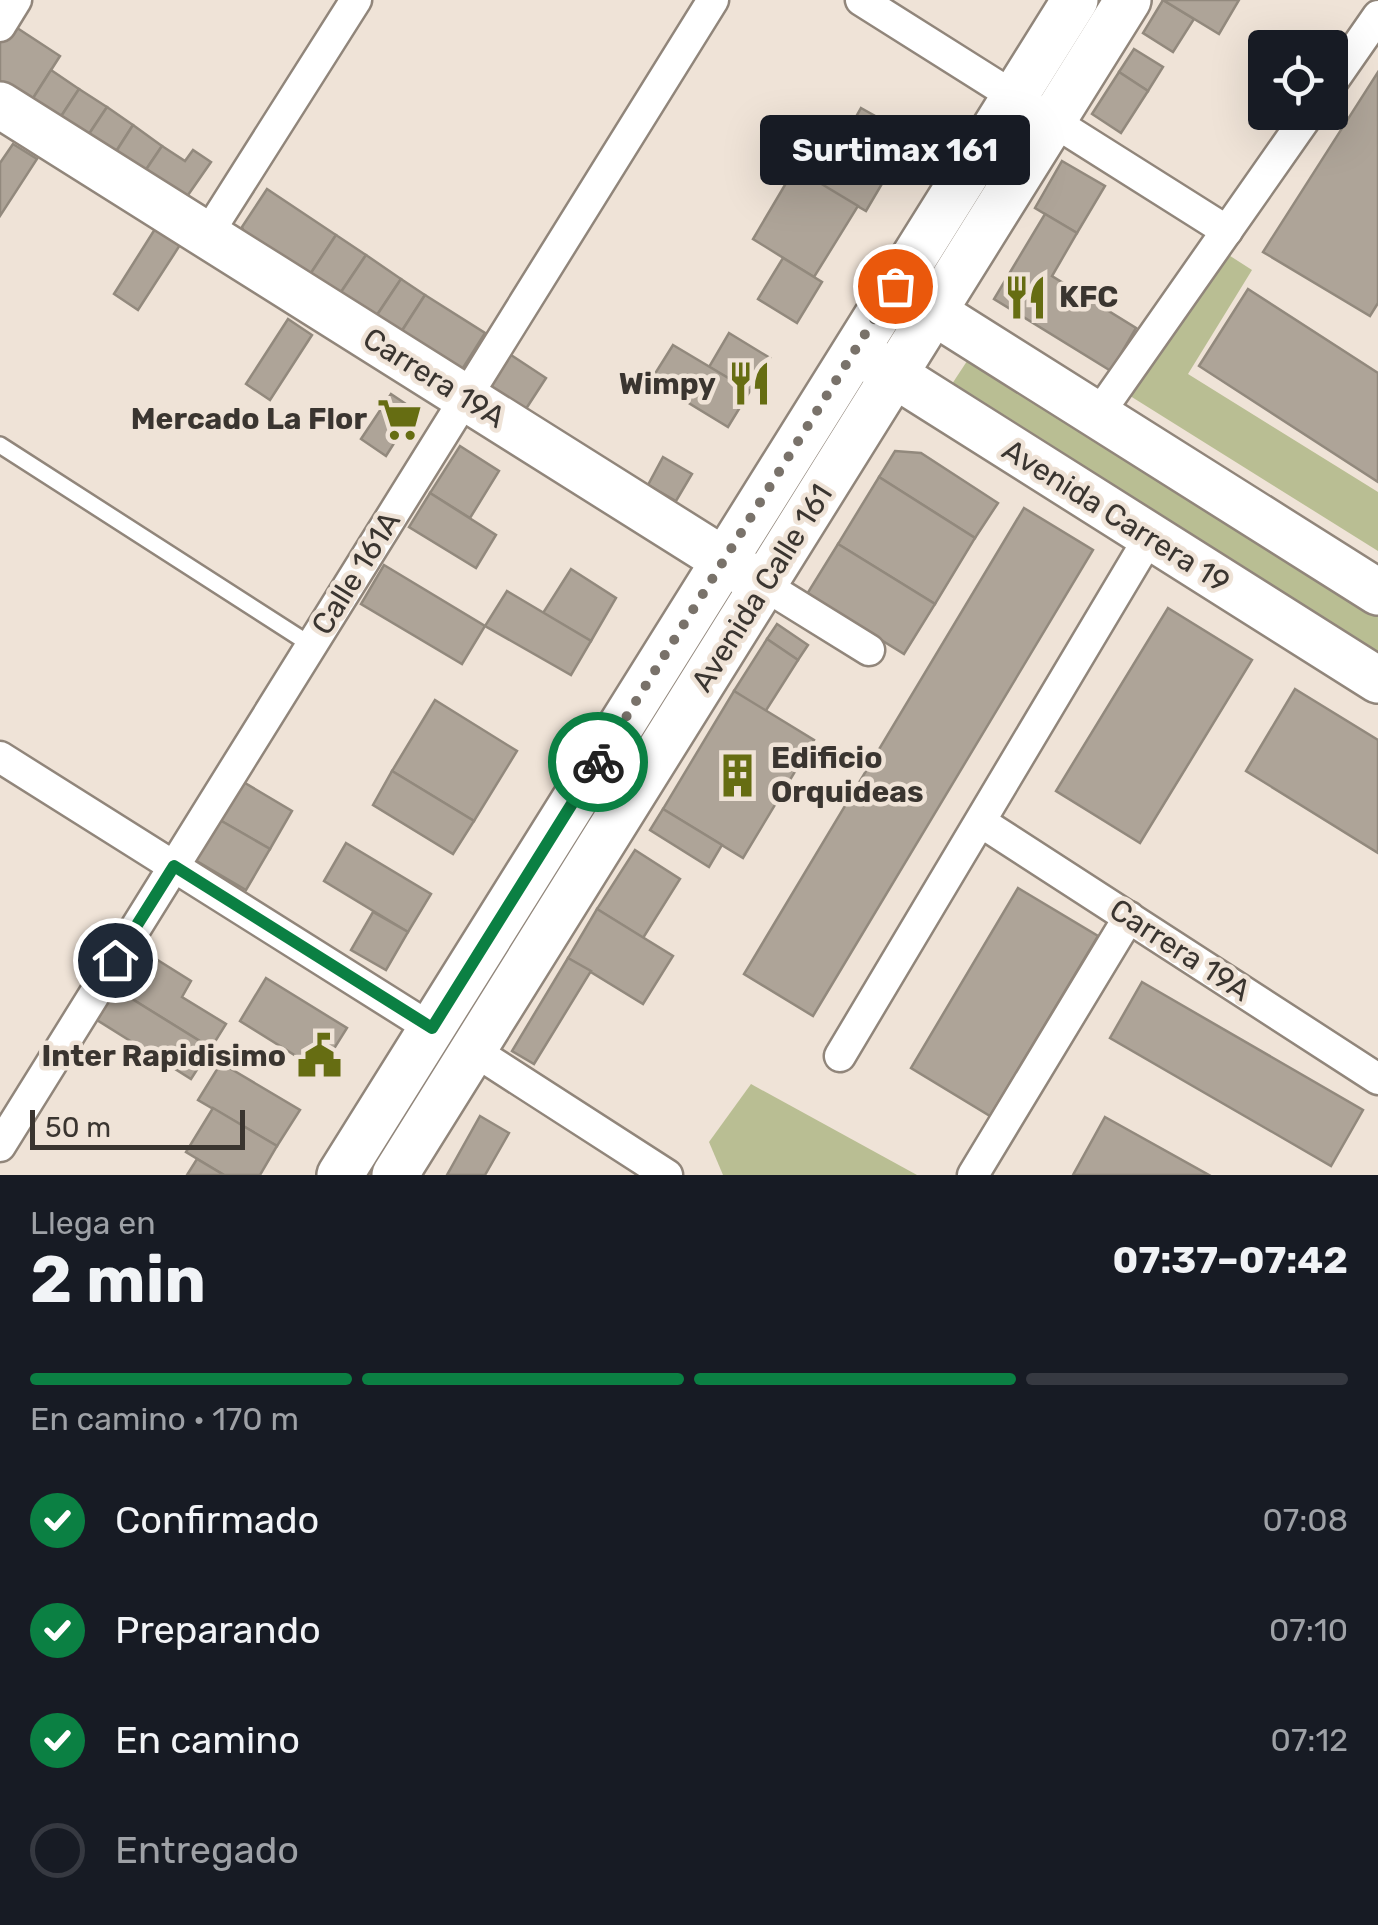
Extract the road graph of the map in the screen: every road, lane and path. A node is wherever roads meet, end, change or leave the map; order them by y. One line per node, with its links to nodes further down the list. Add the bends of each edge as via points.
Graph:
1 (16, 0): 9 (street)
2 (356, 0): 16 (street)
3 (713, 0): 21 (street, Calle 161A)
4 (860, 0): 11 (street)
5 (1128, 0): 13 (main road, Avenida Calle 161)
6 (1361, 0): 8 (street)
7 (1072, 1): 11 (main road, Avenida Calle 161)
8 (1378, 14): 10 (street)
9 (0, 26)
10 (1348, 58)
11 (1014, 96): 13 (street); 17 (main road, Avenida Calle 161)
12 (0, 105): 16 (main road, Carrera 19A)
13 (1052, 121): 15 (street); 18 (main road, Avenida Calle 161)
14 (1297, 130): 15 (street)
15 (1228, 230): 22 (street)
16 (207, 235): 21 (main road, Carrera 19A)
17 (895, 286): 18 (main road); 19 (main road, Avenida Calle 161)
18 (934, 312): 20 (main road, Avenida Calle 161); 22 (main road)
19 (856, 350): 20 (main road, Avenida Carrera 19); 25 (main road, Avenida Calle 161)
20 (894, 375): 24 (main road, Avenida Carrera 19); 26 (main road, Avenida Calle 161)
21 (465, 398): 25 (main road, Carrera 19A); 28 (street, Calle 161A)
22 (1097, 416): 27 (main road)
23 (0, 445): 28 (lane)
24 (1149, 538): 30 (main road, Avenida Carrera 19); 32 (street)
25 (724, 560): 26 (main road, Carrera 19A); 35 (main road, Avenida Calle 161)
26 (764, 585): 29 (street, Carrera 19A); 36 (main road, Avenida Calle 161)
27 (1378, 592)
28 (312, 645): 33 (street, Calle 161A)
29 (869, 650)
30 (1378, 680)
31 (0, 757): 33 (street)
32 (982, 822): 34 (street, Carrera 19A); 37 (street)
33 (174, 866): 35 (street); 39 (street, Calle 161A)
34 (1129, 917): 38 (street, Carrera 19A); 43 (street)
35 (432, 1028): 40 (main road, Avenida Calle 161)
36 (473, 1050): 41 (main road, Avenida Calle 161); 42 (street)
37 (840, 1056)
38 (1378, 1079)
39 (0, 1146)
40 (340, 1175)
41 (395, 1175)
42 (668, 1175)
43 (973, 1175)

